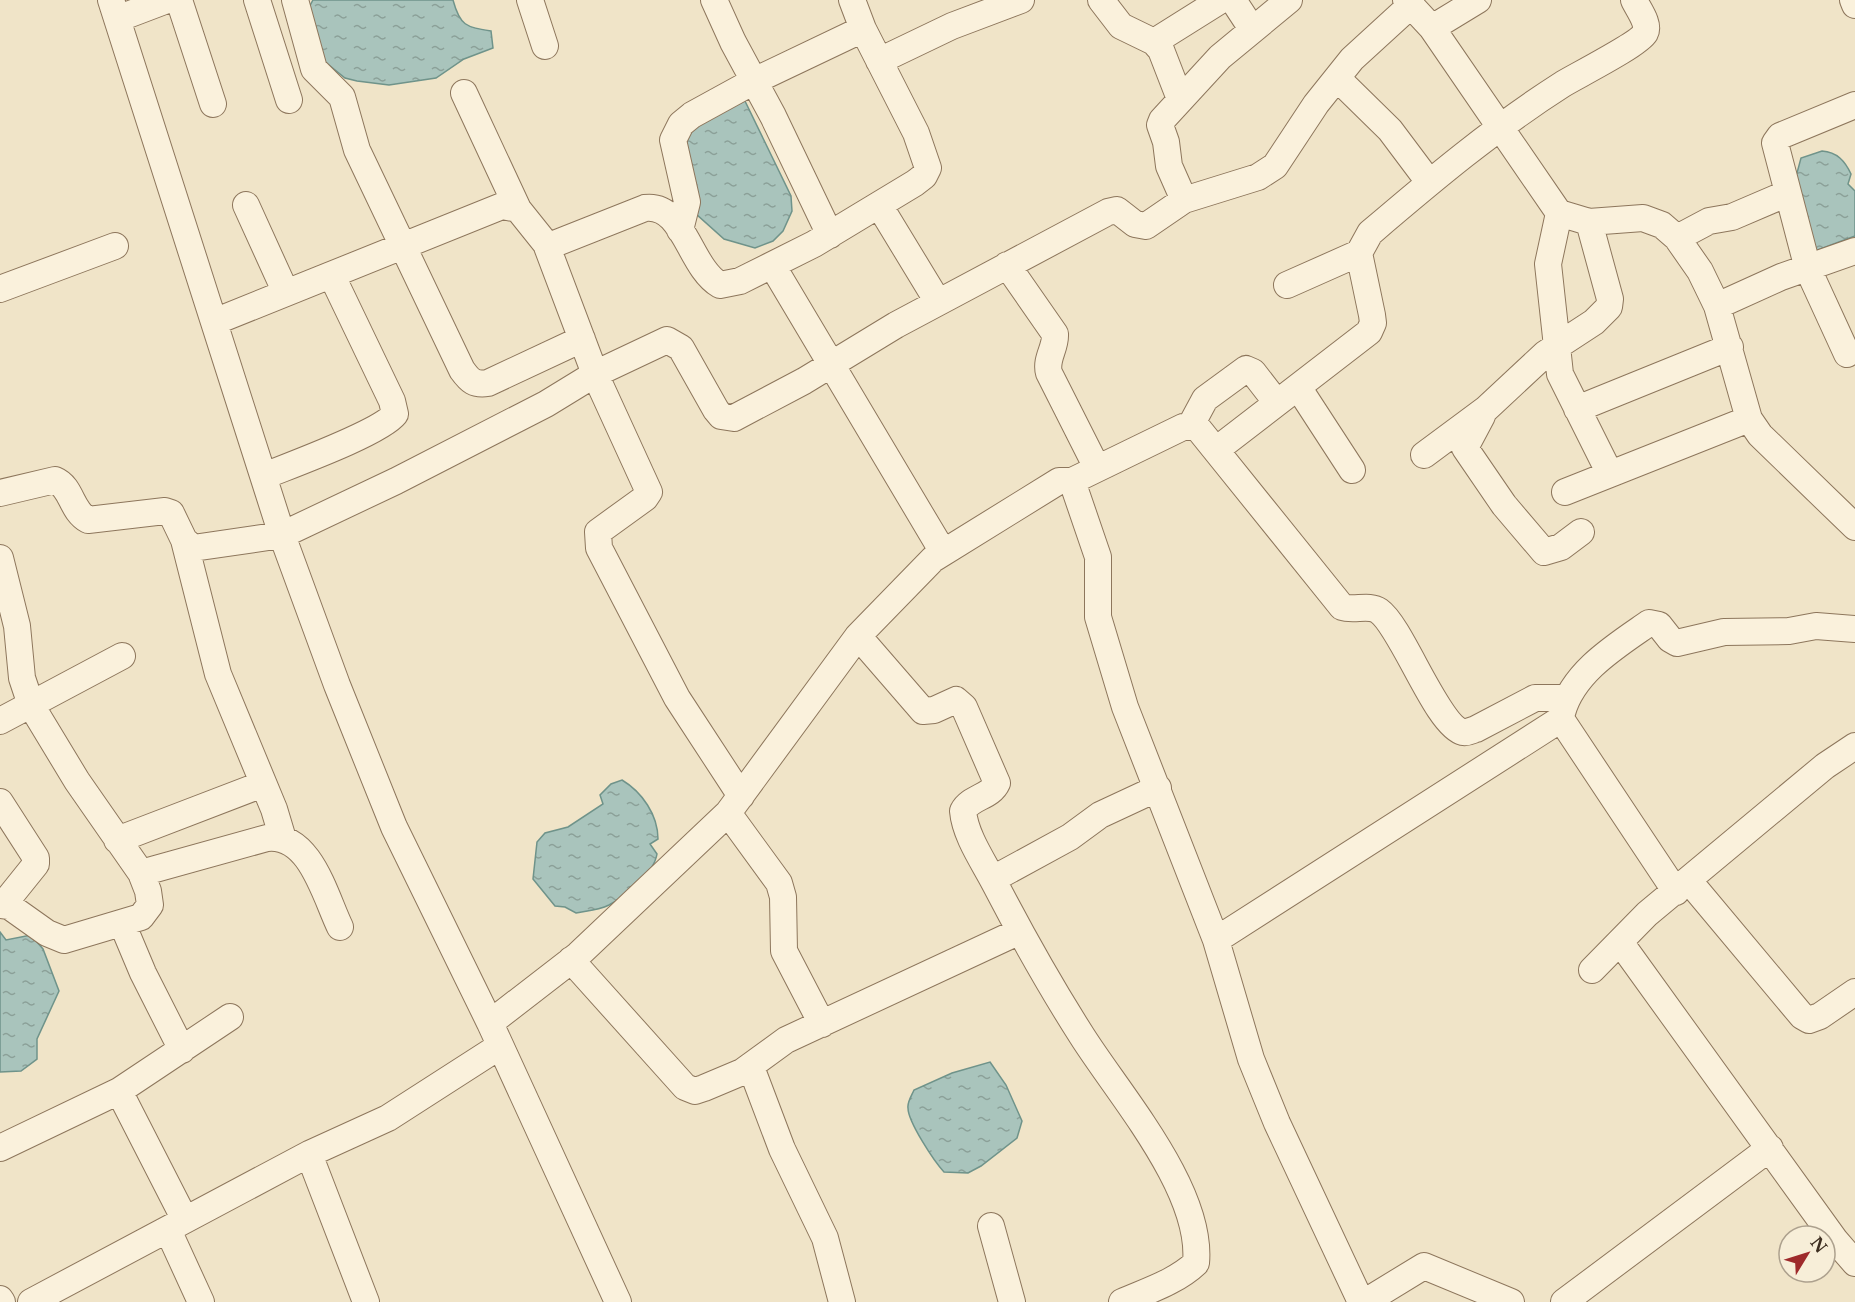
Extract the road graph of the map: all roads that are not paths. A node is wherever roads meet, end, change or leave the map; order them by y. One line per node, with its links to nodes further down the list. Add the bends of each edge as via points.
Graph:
1 (167, 0): 18 (street)
2 (179, 0): 30 (street)
3 (257, 0): 29 (street)
4 (295, 0): 46 (street, via 314,69 342,97 357,150)
5 (714, 0): 26 (street)
6 (852, 0): 20 (street)
7 (1021, 0): 24 (street, via 952,26)
8 (1101, 0): 22 (street, via 1121,26)
9 (1221, 0): 22 (street)
10 (1233, 0): 21 (street)
11 (1289, 0): 21 (street)
12 (1478, 0): 19 (street)
13 (1634, 0): 32 (street, via 1646,24 1639,40)
14 (1853, 0): 17 (street)
15 (537, 2): 23 (street)
16 (1408, 3): 19 (street); 25 (street)
17 (1855, 5)
18 (114, 9): 58 (street)
19 (1432, 28): 32 (street)
20 (863, 29): 24 (street); 26 (street)
21 (1252, 29): 28 (street)
22 (1154, 42): 28 (street)
23 (545, 46)
24 (879, 61): 37 (street, via 916,133 928,168 915,183)
25 (1337, 78): 33 (street, via 1390,130); 35 (street, via 1282,157 1266,173)
26 (754, 81): 41 (street, via 692,115 676,132 674,151 687,202); 42 (street)
27 (464, 93): 38 (street)
28 (1180, 99): 35 (street, via 1160,125 1169,166)
29 (289, 100)
30 (213, 104)
31 (1855, 105): 34 (street, via 1776,138)
32 (1498, 126): 33 (street); 39 (street)
33 (1429, 183): 48 (street, via 1370,232)
34 (1788, 193): 43 (street, via 1732,217 1708,221); 51 (street)
35 (1184, 200): 50 (street, via 1141,226 1123,212 1108,212)
36 (246, 205): 55 (street)
37 (879, 205): 42 (street); 56 (street)
38 (518, 209): 44 (street); 46 (street, via 511,206 492,210)
39 (1559, 213): 40 (street); 60 (street, via 1548,264)
40 (1589, 222): 43 (street, via 1642,218 1662,225); 60 (street, via 1610,298 1609,307)
41 (680, 230): 44 (street, via 665,210 657,206); 49 (street, via 704,272 720,285 740,281)
42 (830, 235): 49 (street)
43 (1677, 238): 57 (street, via 1700,271)
44 (546, 244): 59 (street)
45 (115, 246): 54 (street)
46 (403, 248): 52 (street); 59 (street, via 462,370 471,381 488,382)
47 (1855, 251): 51 (street)
48 (1359, 253): 53 (street); 65 (street, via 1373,323 1357,344)
49 (772, 265): 63 (street)
50 (1007, 265): 56 (street); 73 (street, via 1052,326 1056,342 1048,360 1048,373)
51 (1808, 268): 57 (street); 62 (street)
52 (332, 276): 55 (street); 76 (street, via 392,400 395,414 387,422)
53 (1287, 285)
54 (0, 289)
55 (286, 293): 58 (street)
56 (938, 302): 63 (street)
57 (1717, 306): 61 (street)
58 (214, 322): 76 (street)
59 (582, 339): 64 (street)
60 (1557, 346): 67 (street); 68 (street, via 1560,374)
61 (1730, 347): 68 (street); 69 (street)
62 (1848, 354)
63 (830, 365): 64 (street, via 734,418 716,410 675,343 667,340); 84 (street)
64 (595, 374): 82 (street, via 546,404); 95 (street, via 649,492 603,526 598,532 599,548)
65 (1298, 387): 66 (street); 74 (street)
66 (1277, 403): 70 (street, via 1253,372 1246,369 1205,399); 71 (street)
67 (1486, 409): 72 (street); 81 (street, via 1465,448 1504,505 1544,552 1561,547)
68 (1577, 409): 75 (street)
69 (1749, 419): 75 (street); 80 (street, via 1768,443)
70 (1191, 425): 71 (street); 73 (street)
71 (1216, 450): 90 (street, via 1342,607 1372,608 1386,619 1455,728 1467,732 1476,729 1534,698)
72 (1424, 455)
73 (1097, 468): 77 (street)
74 (1352, 470)
75 (1610, 474): 78 (street)
76 (264, 476): 82 (street)
77 (1072, 481): 84 (street, via 1059,481); 94 (street, via 1098,557 1098,617 1125,707)
78 (1565, 492)
79 (0, 493): 83 (street, via 55,480 64,486 77,511 88,520 165,511 175,519)
80 (1855, 527)
81 (1581, 531)
82 (282, 535): 83 (street, via 204,548 193,548); 113 (street, via 394,827)
83 (184, 540): 93 (street, via 218,674)
84 (944, 552): 87 (street)
85 (0, 558): 89 (street, via 17,626 22,678)
86 (1855, 629): 90 (street, via 1816,626 1789,631 1724,632 1677,643 1659,625 1649,623 1598,662)
87 (858, 636): 95 (street); 100 (street, via 923,711 956,700 964,707 997,783 963,811)
88 (122, 656): 89 (street)
89 (31, 705): 91 (street); 98 (street)
90 (1564, 708): 101 (street); 106 (street)
91 (0, 721)
92 (1855, 746): 101 (street, via 1824,766)
93 (263, 784): 97 (street); 98 (street)
94 (1158, 788): 100 (street, via 1109,810 1070,837); 106 (street)
95 (735, 804): 108 (street, via 663,877); 112 (street, via 779,883 784,951)
96 (2, 809): 102 (street, via 36,858 36,864)
97 (283, 839): 99 (street, via 267,838); 104 (street, via 293,843 308,859)
98 (117, 840): 99 (street)
99 (141, 873): 103 (street, via 148,891 148,910 141,917)
100 (993, 879): 105 (street)
101 (1682, 887): 107 (street, via 1647,914); 110 (street, via 1802,1016 1809,1020 1820,1016)
102 (1, 905): 103 (street, via 20,912 57,939 75,938)
103 (122, 923): 114 (street)
104 (340, 927)
105 (1020, 931): 112 (street); 129 (street, via 1084,1040 1155,1145 1189,1209 1196,1263 1169,1281)
106 (1216, 940): 130 (street, via 1251,1059 1277,1123)
107 (1620, 942): 109 (street); 118 (street)
108 (571, 960): 113 (street); 115 (street, via 685,1087 704,1088)
109 (1592, 970)
110 (1855, 992)
111 (230, 1017): 114 (street)
112 (822, 1024): 115 (street, via 786,1040)
113 (495, 1035): 119 (street, via 388,1118); 126 (street)
114 (182, 1050): 116 (street)
115 (751, 1067): 127 (street, via 786,1158 825,1238)
116 (119, 1091): 117 (street); 120 (street)
117 (0, 1148)
118 (1770, 1148): 122 (street); 132 (street)
119 (309, 1154): 120 (street); 125 (street)
120 (177, 1225): 123 (street); 124 (street)
121 (992, 1227): 128 (street)
122 (1855, 1263)
123 (31, 1302)
124 (201, 1302)
125 (366, 1302)
126 (618, 1302)
127 (842, 1302)
128 (1012, 1302)
129 (1122, 1302)
130 (1363, 1302): 131 (street, via 1424,1266)
131 (1511, 1302)
132 (1564, 1302)

